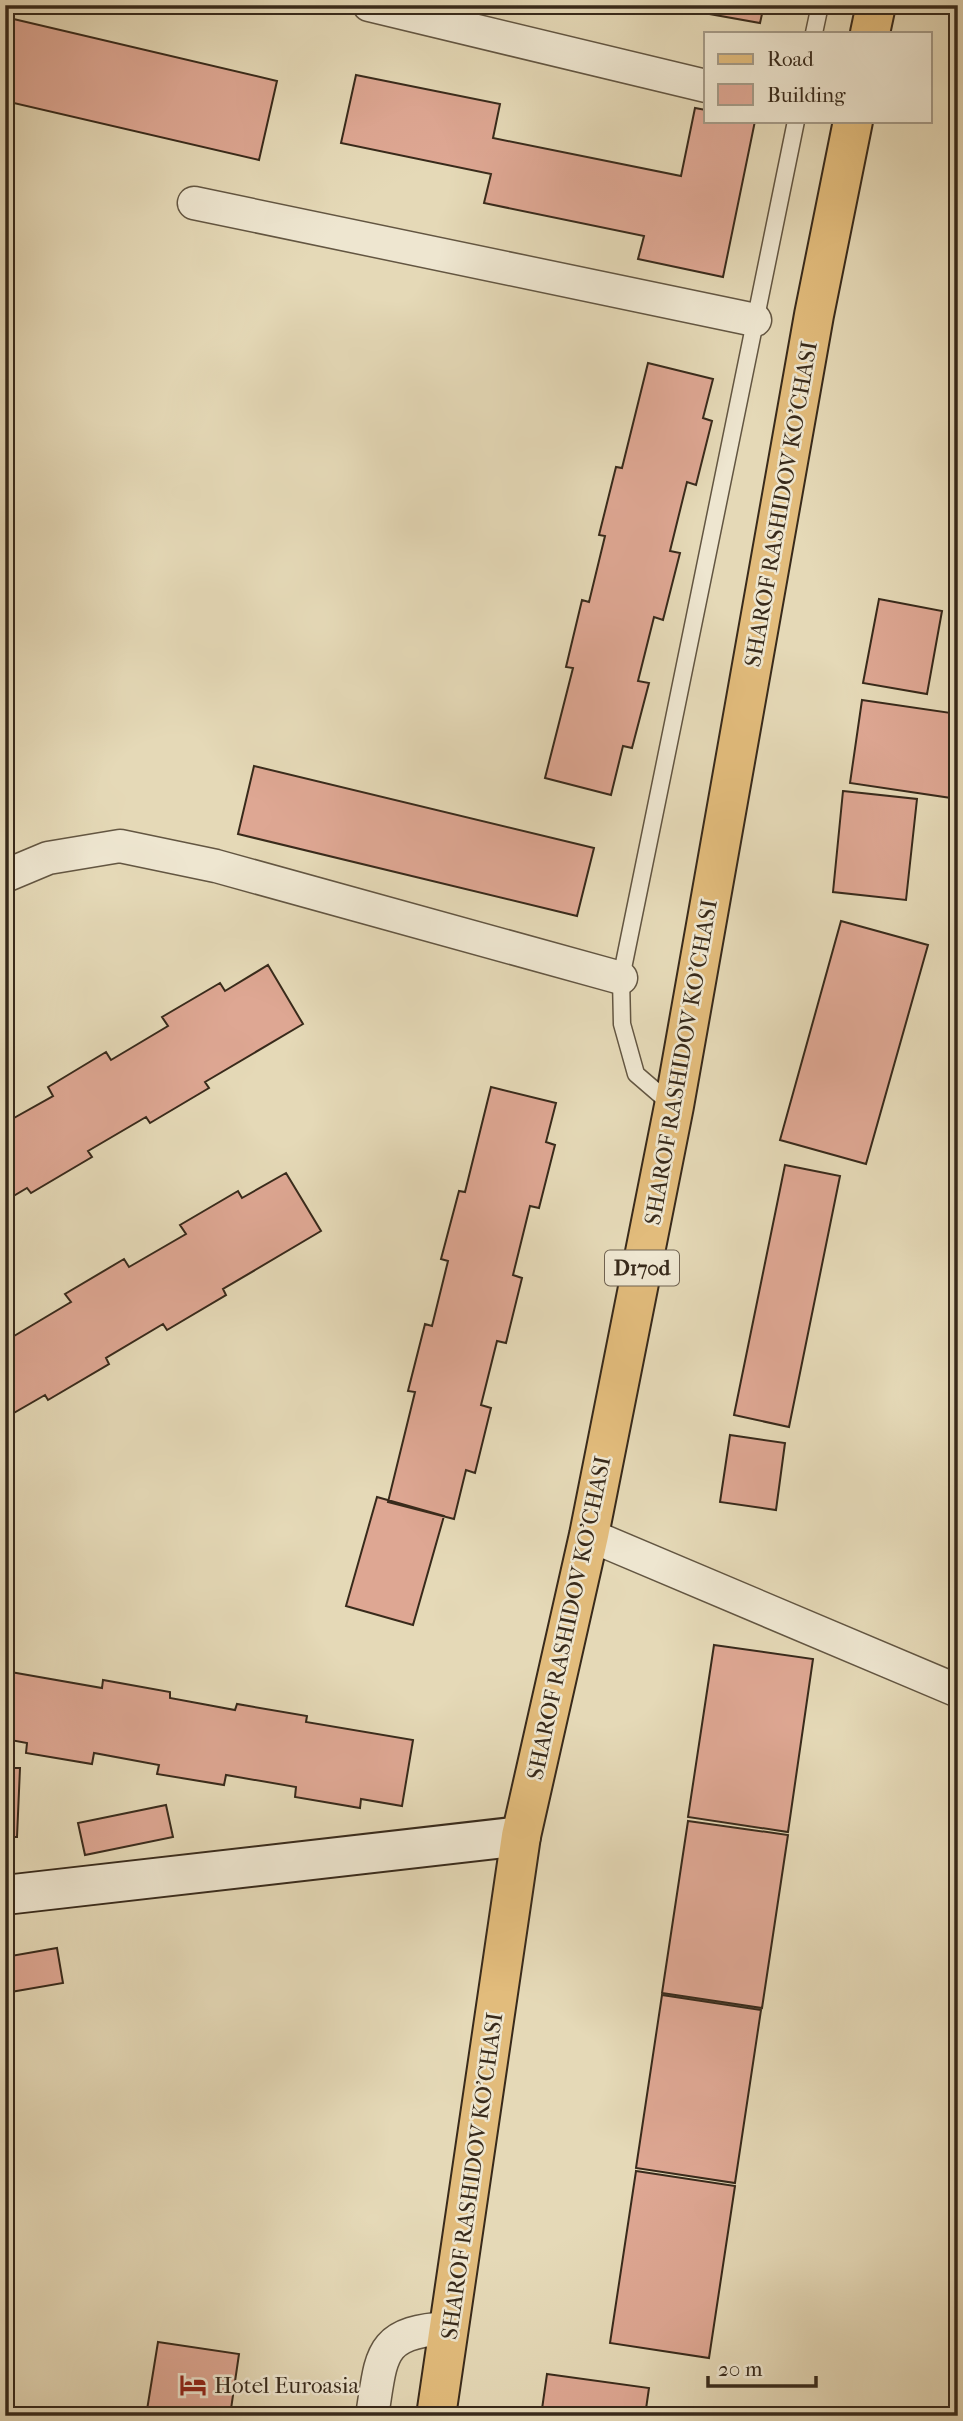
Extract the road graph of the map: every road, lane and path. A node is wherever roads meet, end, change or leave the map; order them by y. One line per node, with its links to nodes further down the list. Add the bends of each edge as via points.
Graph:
1 (369, 5): 6 (street)
2 (820, 5): 4 (lane)
3 (876, 5): 5 (main road)
4 (814, 32)
5 (870, 32)
6 (704, 86)
7 (796, 122): 10 (lane)
8 (853, 122): 13 (main road, SHAROF RASHIDOV KO'CHASI / D170d, via 814,315)
9 (194, 203): 10 (street)
10 (755, 320): 12 (lane)
11 (5, 876): 12 (street, via 48,858 120,846 216,866)
12 (621, 978): 13 (lane, via 622,1024 636,1074)
13 (674, 1106): 14 (main road, SHAROF RASHIDOV KO'CHASI / D170d)
14 (589, 1535): 15 (street); 16 (main road, SHAROF RASHIDOV KO'CHASI / D170d)
15 (958, 1691)
16 (521, 1836): 17 (street); 18 (main road, SHAROF RASHIDOV KO'CHASI / D170d)
17 (5, 1895)
18 (449, 2329): 19 (street, via 417,2330 394,2341 381,2360); 20 (main road, SHAROF RASHIDOV KO'CHASI / D170d)
19 (372, 2416)
20 (436, 2416)

